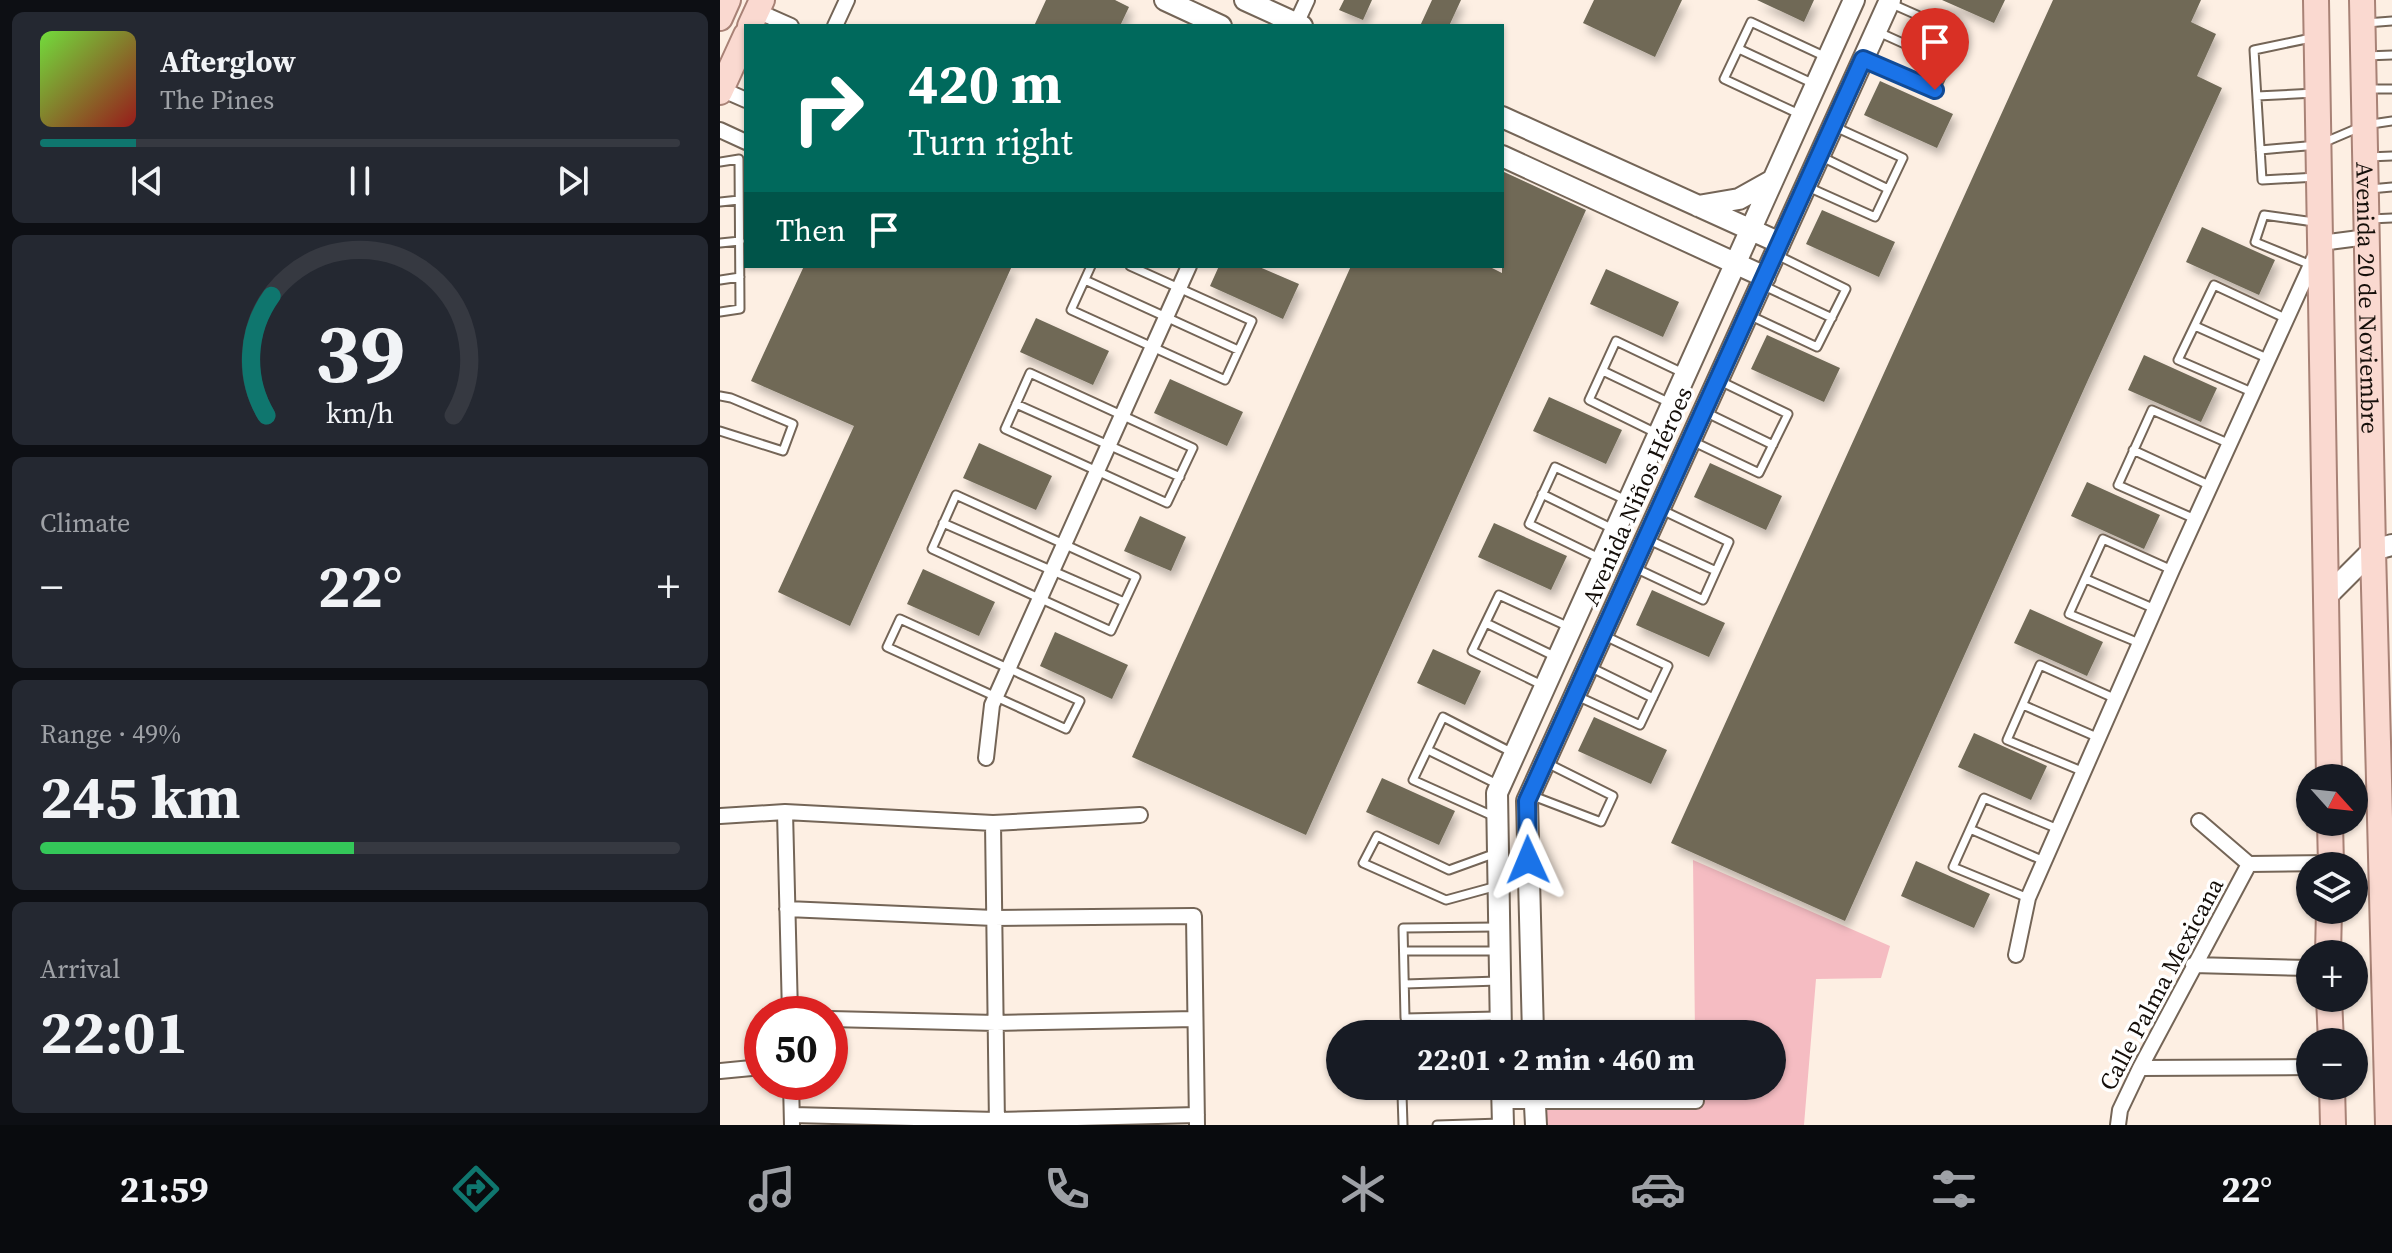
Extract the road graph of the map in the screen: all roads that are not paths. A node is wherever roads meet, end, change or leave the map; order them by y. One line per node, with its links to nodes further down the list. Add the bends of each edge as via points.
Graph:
1 (847, 0): 12 (street)
2 (1165, 0): 13 (main road)
3 (1245, 0): 14 (main road)
4 (1307, 0): 15 (street)
5 (1854, 0): 22 (main road, Avenida Niños Héroes)
6 (2316, 0): 17 (main road, Avenida 20 de Noviembre)
7 (1887, 1): 16 (main road, Avenida Niños Héroes); 24 (lane, via 1960,34)
8 (2363, 11): 10 (lane); 21 (main road, Avenida 20 de Noviembre)
9 (756, 12): 11 (street)
10 (2392, 21)
11 (786, 24)
12 (836, 24)
13 (1217, 24)
14 (1296, 24)
15 (1298, 24)
16 (1876, 31): 23 (main road, Avenida Niños Héroes); 24 (lane)
17 (2317, 37): 29 (main road, Avenida 20 de Noviembre); 30 (lane, via 2254,50)
18 (744, 39): 27 (main road)
19 (1739, 49): 22 (lane, via 1751,22); 25 (lane); 32 (lane, via 1724,79)
20 (2392, 55): 21 (lane)
21 (2364, 56): 28 (main road, Avenida 20 de Noviembre)
22 (1828, 58): 25 (main road, Avenida Niños Héroes)
23 (1863, 59): 24 (lane, via 1935,90); 36 (main road, Avenida Niños Héroes)
24 (1947, 63)
25 (1816, 85): 32 (main road, Avenida Niños Héroes)
26 (2392, 89): 28 (lane)
27 (721, 90): 31 (street)
28 (2364, 90): 35 (main road, Avenida 20 de Noviembre)
29 (2317, 93): 30 (lane); 39 (main road, Avenida 20 de Noviembre)
30 (2257, 96): 40 (lane)
31 (744, 99)
32 (1802, 116): 48 (main road, Avenida Niños Héroes)
33 (1504, 118): 45 (main road)
34 (2392, 121): 35 (lane)
35 (2365, 125): 39 (lane); 44 (main road, Avenida 20 de Noviembre)
36 (1833, 126): 41 (main road, Avenida Niños Héroes); 51 (lane, via 1903,158)
37 (720, 130): 38 (street)
38 (744, 141)
39 (2318, 145): 40 (lane); 47 (main road, Avenida 20 de Noviembre)
40 (2260, 150): 47 (lane, via 2262,180)
41 (1819, 156): 49 (main road, Avenida Niños Héroes); 51 (lane)
42 (2392, 156): 44 (lane)
43 (1504, 157): 53 (main road)
44 (2366, 158): 52 (main road, Avenida 20 de Noviembre)
45 (1600, 161): 53 (main road); 56 (main road)
46 (720, 162): 54 (lane, via 739,159)
47 (2319, 177): 62 (main road, Avenida 20 de Noviembre)
48 (1773, 180): 56 (main road, via 1739,199); 59 (main road, Avenida Niños Héroes)
49 (1806, 186): 51 (lane, via 1875,217); 63 (main road, Avenida Niños Héroes)
50 (2392, 187): 52 (lane)
51 (1888, 189)
52 (2366, 189): 58 (main road, Avenida 20 de Noviembre)
53 (1584, 193): 64 (main road)
54 (739, 200): 55 (lane); 60 (lane)
55 (720, 202)
56 (1698, 206): 59 (main road)
57 (2392, 218): 58 (lane)
58 (2367, 228): 62 (street); 109 (main road, Avenida 20 de Noviembre)
59 (1750, 229): 63 (main road); 64 (main road, Avenida Niños Héroes)
60 (740, 241): 61 (lane); 68 (lane)
61 (720, 243)
62 (2317, 244): 62 (lane, via 2264,215 2255,242); 77 (street); 116 (main road, Avenida 20 de Noviembre)
63 (1778, 248): 71 (main road, Avenida Niños Héroes); 76 (lane, via 1846,289)
64 (1735, 263): 71 (main road); 83 (main road, Avenida Niños Héroes)
65 (1090, 268): 70 (lane)
66 (1134, 268): 72 (lane)
67 (1188, 268): 72 (street)
68 (740, 277): 69 (lane); 73 (lane, via 740,309)
69 (720, 280)
70 (1085, 280): 75 (lane); 79 (lane, via 1071,310)
71 (1763, 280): 74 (main road, Avenida Niños Héroes); 76 (lane)
72 (1179, 288): 75 (street); 80 (lane, via 1252,321)
73 (720, 312)
74 (1748, 314): 76 (lane, via 1817,347); 84 (main road, Avenida Niños Héroes)
75 (1166, 317): 79 (street); 80 (lane)
76 (1832, 318)
77 (2287, 319): 78 (lane, via 2214,285); 81 (street)
78 (2195, 326): 81 (lane); 85 (lane, via 2178,360)
79 (1152, 347): 80 (lane, via 1225,380); 90 (street)
80 (1238, 350)
81 (2269, 359): 85 (street)
82 (1603, 371): 83 (lane, via 1616,341); 88 (lane); 92 (lane, via 1589,400)
83 (1685, 374): 88 (main road, Avenida Niños Héroes)
84 (1718, 380): 89 (main road, Avenida Niños Héroes); 96 (lane, via 1788,414)
85 (2254, 393): 94 (street)
86 (720, 396): 91 (lane, via 793,424 783,451)
87 (1016, 404): 90 (lane, via 1030,373); 95 (lane); 98 (lane, via 1005,429)
88 (1672, 404): 92 (main road, Avenida Niños Héroes)
89 (1704, 412): 93 (main road, Avenida Niños Héroes); 96 (lane)
90 (1121, 415): 95 (street); 99 (lane, via 1193,448)
91 (720, 431)
92 (1658, 434): 102 (main road, Avenida Niños Héroes)
93 (1691, 440): 96 (lane, via 1759,473); 103 (main road, Avenida Niños Héroes)
94 (2230, 444): 97 (lane, via 2152,410); 100 (street)
95 (1109, 445): 98 (street); 99 (lane)
96 (1773, 445)
97 (2133, 450): 100 (lane); 104 (lane, via 2118,485)
98 (1097, 471): 99 (lane, via 1167,503); 108 (street)
99 (1180, 477)
100 (2211, 486): 104 (street)
101 (1542, 494): 102 (lane, via 1555,467); 106 (lane); 110 (lane, via 1529,524)
102 (1627, 503): 106 (main road, Avenida Niños Héroes); 107 (main road)
103 (1660, 509): 107 (main road, Avenida Niños Héroes); 114 (lane, via 1729,542)
104 (2195, 519): 112 (street)
105 (943, 523): 108 (lane, via 956,495); 113 (lane); 117 (lane, via 932,549)
106 (1615, 530): 110 (main road, Avenida Niños Héroes)
107 (1649, 534): 111 (main road, Avenida Niños Héroes); 114 (lane)
108 (1065, 544): 113 (street); 118 (lane, via 1136,577)
109 (2382, 548): 116 (main road); 193 (main road, Avenida 20 de Noviembre)
110 (1602, 559): 121 (main road, Avenida Niños Héroes)
111 (1634, 568): 114 (lane, via 1703,600); 122 (main road, Avenida Niños Héroes)
112 (2172, 570): 115 (lane, via 2103,539); 119 (street)
113 (1053, 571): 117 (street); 118 (lane)
114 (1716, 571)
115 (2086, 579): 119 (lane); 123 (lane, via 2069,614)
116 (2326, 597): 138 (main road, Avenida 20 de Noviembre)
117 (1040, 598): 118 (lane, via 1111,631); 126 (street)
118 (1124, 602)
119 (2155, 609): 123 (street)
120 (1486, 623): 121 (lane, via 1499,595); 124 (lane); 127 (lane, via 1472,651)
121 (1571, 628): 124 (main road, Avenida Niños Héroes)
122 (1603, 635): 125 (main road, Avenida Niños Héroes); 130 (lane, via 1668,666)
123 (2139, 644): 131 (street)
124 (1558, 658): 127 (main road, Avenida Niños Héroes)
125 (1589, 666): 128 (main road, Avenida Niños Héroes); 130 (lane)
126 (1009, 668): 129 (street); 129 (lane, via 1080,701 1066,729); 129 (lane, via 900,619 887,647)
127 (1545, 687): 135 (main road, Avenida Niños Héroes)
128 (1576, 695): 130 (lane, via 1640,725); 137 (main road, Avenida Niños Héroes)
129 (996, 697): 136 (street)
130 (1653, 698)
131 (2116, 699): 132 (lane, via 2040,665); 133 (street)
132 (2023, 705): 133 (lane); 139 (lane, via 2007,740)
133 (2099, 738): 139 (street)
134 (1428, 750): 135 (lane, via 1443,717); 140 (lane); 145 (lane, via 1413,780)
135 (1515, 754): 140 (main road, Avenida Niños Héroes)
136 (986, 758)
137 (1545, 762): 141 (main road, Avenida Niños Héroes); 141 (lane, via 1613,796 1601,822)
138 (2329, 764)
139 (2084, 772): 149 (street)
140 (1499, 790): 141 (main road); 145 (main road, Avenida Niños Héroes)
141 (1528, 798): 171 (main road, Avenida Niños Héroes)
142 (785, 812): 144 (street); 147 (street); 156 (street)
143 (1140, 815): 147 (street)
144 (720, 816)
145 (1498, 818): 150 (main road, Avenida Niños Héroes)
146 (2199, 821): 152 (street)
147 (993, 823): 157 (street)
148 (1970, 829): 149 (lane, via 1984,798); 151 (lane); 155 (lane, via 1953,867)
149 (2058, 829): 151 (street)
150 (1498, 852): 154 (main road, Avenida Niños Héroes); 154 (lane, via 1449,870 1377,836 1363,863 1446,900)
151 (2044, 861): 155 (street)
152 (2249, 864): 153 (street); 162 (street, Calle Palma Mexicana)
153 (2296, 864)
154 (1499, 885): 158 (main road, Avenida Niños Héroes)
155 (2028, 898): 161 (street)
156 (787, 909): 157 (street); 166 (street)
157 (994, 918): 168 (street, via 1194,916); 172 (street)
158 (1500, 927): 159 (lane, via 1403,928); 160 (main road, Avenida Niños Héroes)
159 (1404, 951): 160 (lane); 165 (lane)
160 (1500, 951): 164 (main road, Avenida Niños Héroes)
161 (2016, 955)
162 (2193, 965): 163 (street); 174 (street, Calle Palma Mexicana)
163 (2296, 968)
164 (1500, 981): 165 (lane); 170 (main road, Avenida Niños Héroes)
165 (1405, 984): 169 (lane, via 1405,1018)
166 (789, 996)
167 (848, 1019): 172 (street)
168 (1195, 1019): 172 (street); 185 (street)
169 (1432, 1020)
170 (1501, 1020)
171 (1533, 1020)
172 (996, 1023): 186 (street)
173 (2296, 1067): 174 (street)
174 (2140, 1068): 191 (street, Calle Palma Mexicana)
175 (744, 1069): 176 (street)
176 (720, 1071)
177 (791, 1100): 184 (street)
178 (1402, 1100): 188 (lane)
179 (1502, 1100): 187 (main road)
180 (1534, 1100): 190 (main road)
181 (1676, 1100): 183 (street)
182 (2332, 1100): 192 (main road)
183 (1696, 1101)
184 (792, 1120): 186 (street)
185 (1197, 1120): 186 (street)
186 (997, 1122)
187 (1503, 1124): 189 (lane)
188 (1403, 1125)
189 (1437, 1125)
190 (1536, 1125)
191 (2118, 1125)
192 (2333, 1125)
193 (2388, 1125)

